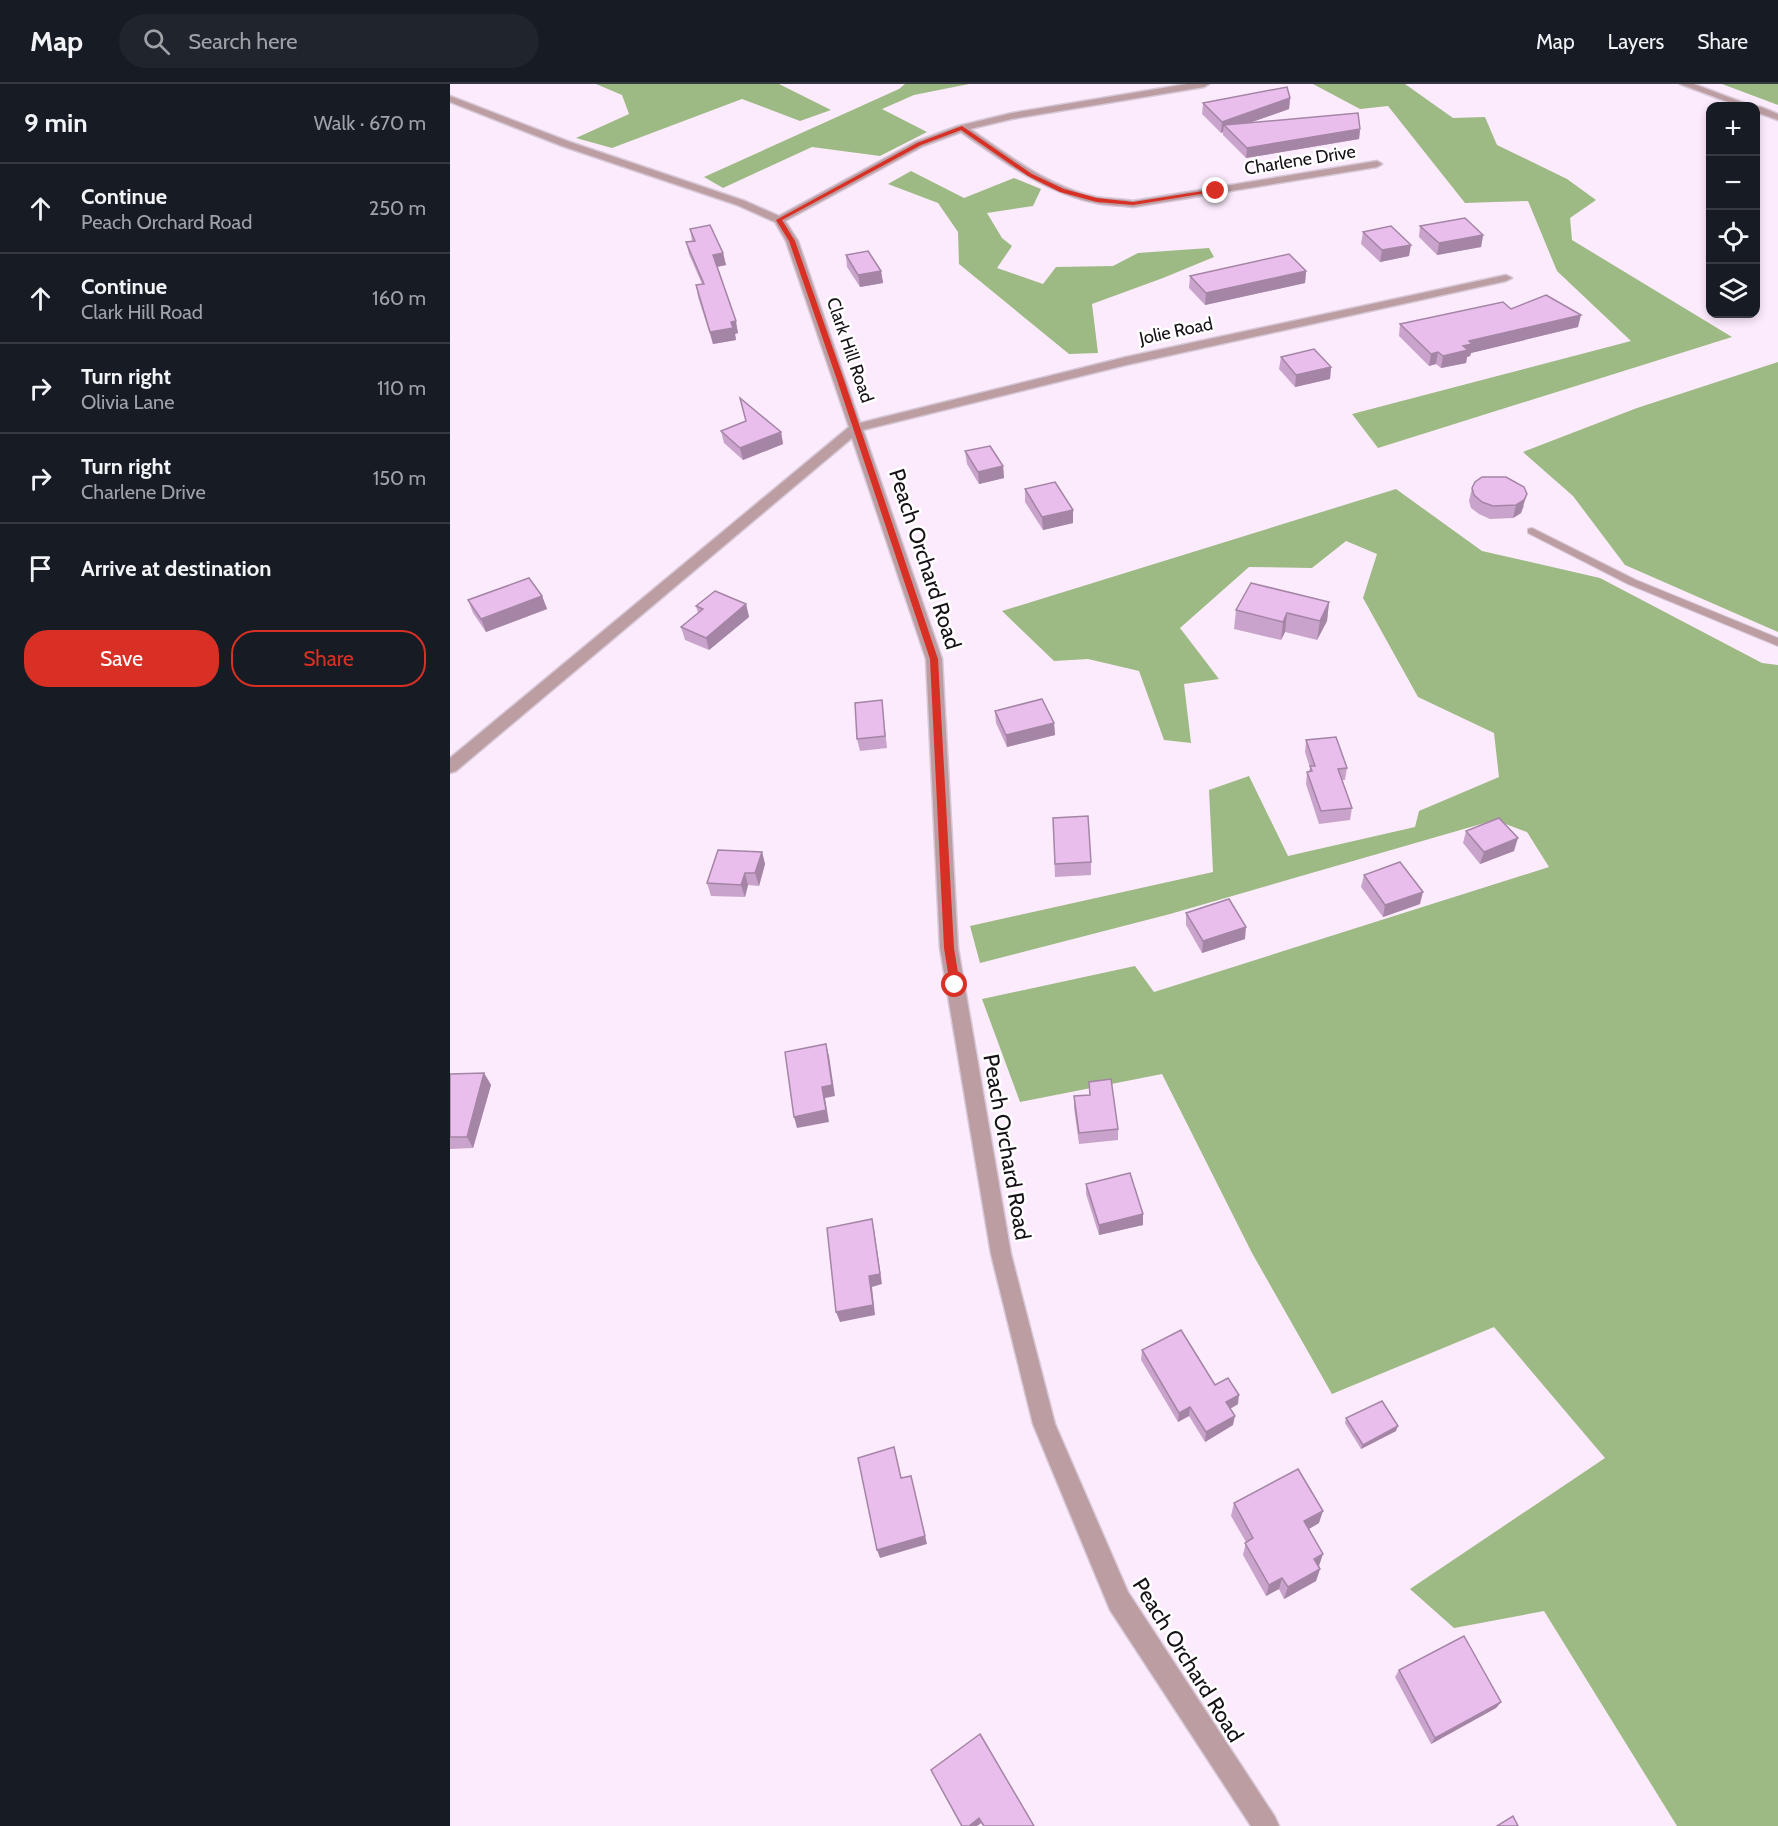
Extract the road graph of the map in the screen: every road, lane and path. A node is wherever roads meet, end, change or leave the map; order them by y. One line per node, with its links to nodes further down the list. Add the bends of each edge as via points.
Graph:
1 (1204, 84): 7 (street)
2 (1685, 84): 4 (street)
3 (450, 99): 9 (street)
4 (1736, 102)
5 (1760, 111): 6 (street)
6 (1778, 117)
7 (962, 128): 8 (street, Charlene Drive, via 1030,175 1055,187 1097,200 1133,204); 9 (street, via 919,144)
8 (1377, 164)
9 (779, 220): 11 (street, Clark Hill Road, via 792,241)
10 (1506, 278): 11 (street, Jolie Road, via 1126,361)
11 (856, 428): 14 (street, Clark Hill Road); 15 (street, Peach Orchard Road, via 934,659 949,948 1001,1254 1044,1424 1119,1601)
12 (1532, 531): 13 (lane, via 1632,582)
13 (1778, 642)
14 (450, 767)
15 (1266, 1826)

